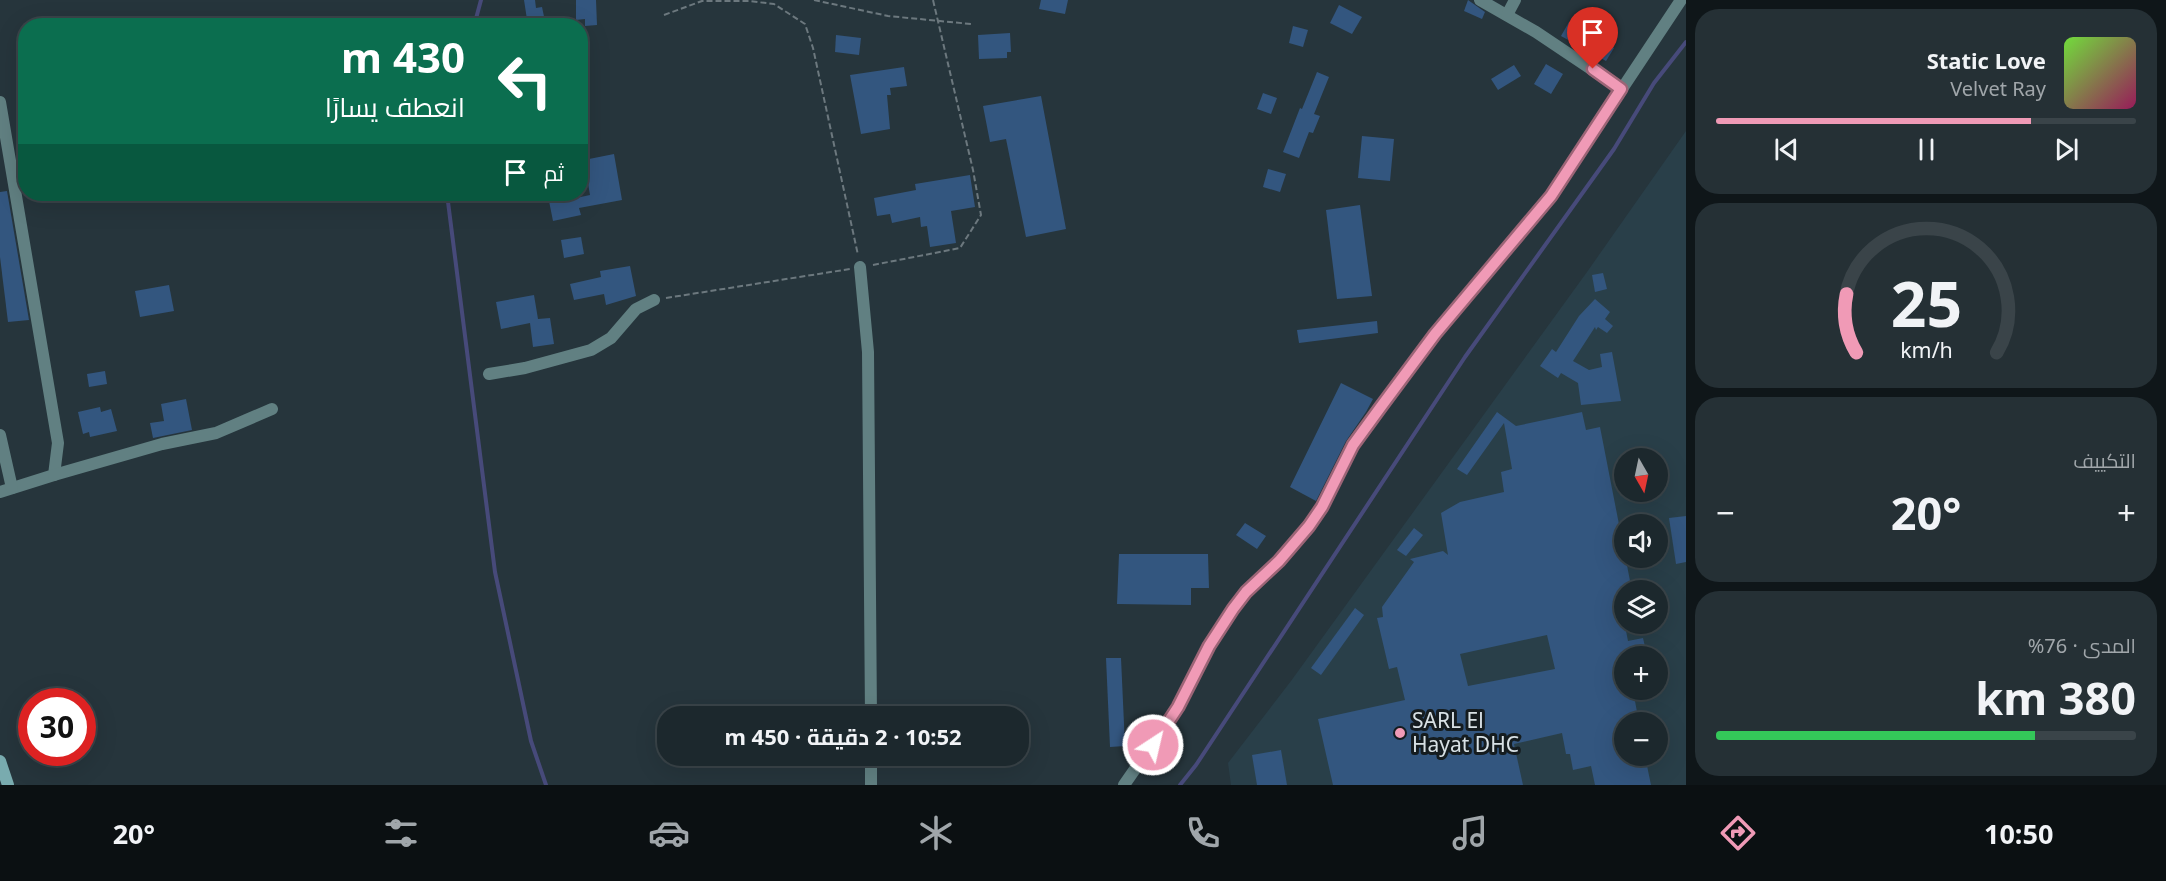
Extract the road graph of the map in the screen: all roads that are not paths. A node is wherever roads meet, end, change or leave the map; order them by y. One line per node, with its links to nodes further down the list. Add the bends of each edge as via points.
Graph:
1 (1480, 0): 4 (street)
2 (1515, 0): 4 (street)
3 (1681, 0): 5 (street)
4 (1507, 15): 5 (street)
5 (1621, 89): 19 (street, via 1551,196 1442,326 1353,445 1309,526 1233,609 1178,707)
6 (0, 102): 12 (street, via 58,443)
7 (861, 267): 14 (street, via 868,352)
8 (654, 300): 9 (street, via 636,309 610,338 591,350)
9 (489, 374)
10 (272, 409): 12 (street, via 216,433)
11 (0, 435): 13 (street)
12 (54, 475): 13 (street)
13 (6, 490)
14 (871, 706)
15 (0, 761): 17 (street)
16 (871, 766): 18 (street)
17 (8, 785)
18 (872, 785)
19 (1124, 785)

